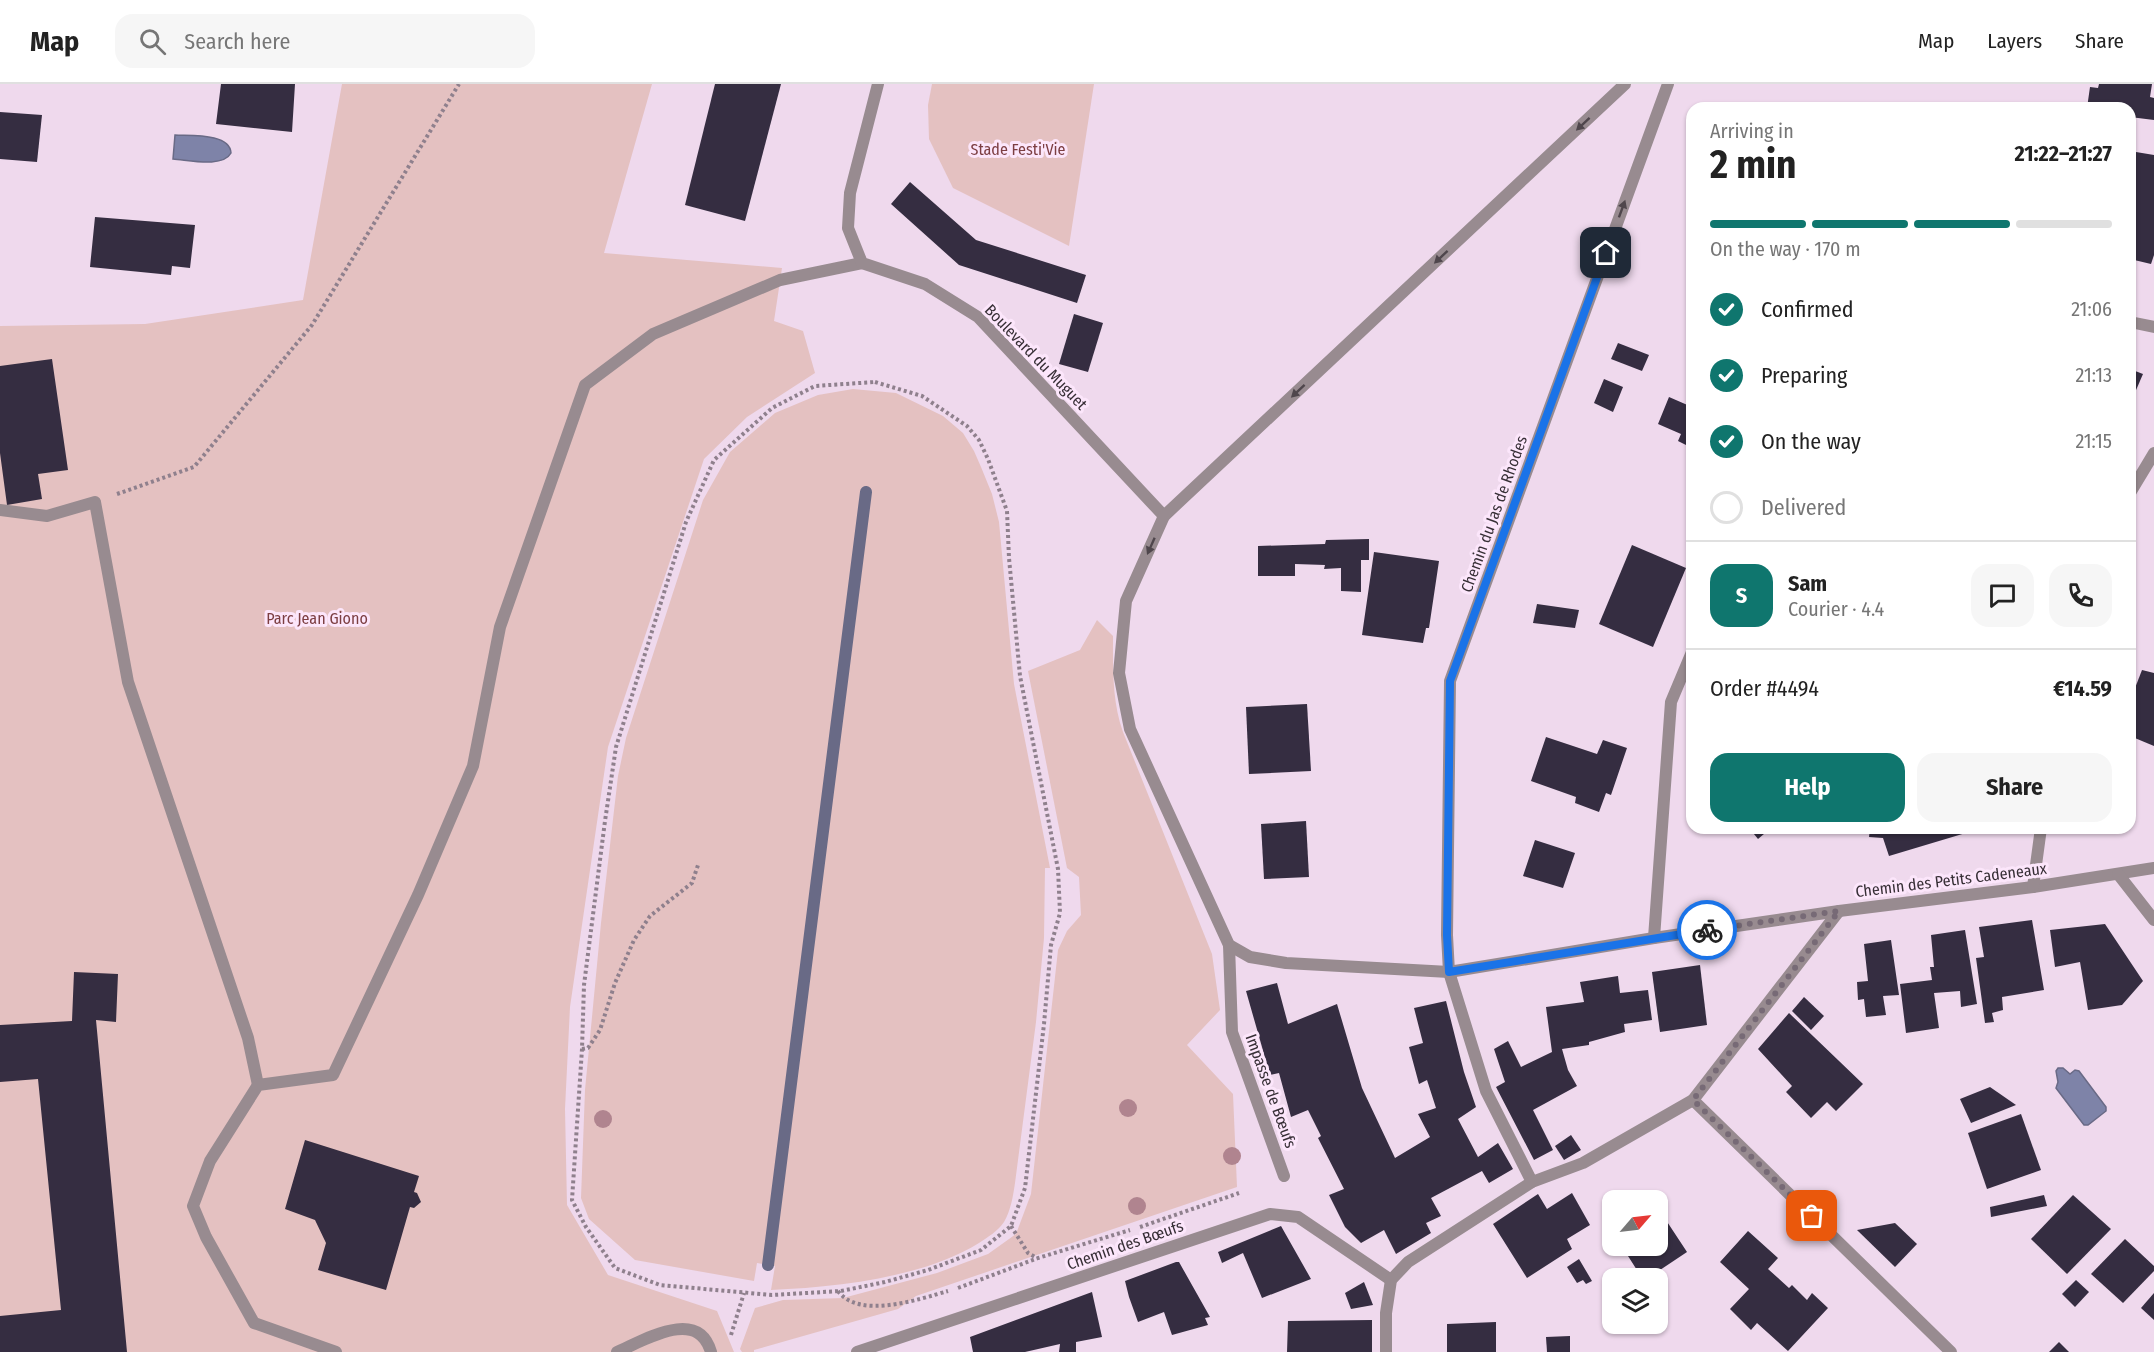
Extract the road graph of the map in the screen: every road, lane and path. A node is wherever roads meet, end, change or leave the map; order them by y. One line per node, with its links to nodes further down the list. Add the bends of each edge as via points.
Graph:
1 (459, 84): 10 (path, via 312,325 194,466)
2 (878, 84): 5 (street, via 850,193 848,228)
3 (1626, 84): 12 (street, one-way to 12)
4 (1668, 84): 23 (street, Chemin du Jas de Rhodes, one-way to 4, via 1450,681)
5 (862, 262): 12 (street, Boulevard du Muguet, via 925,284 978,317); 25 (street, via 780,280 653,334 585,385 500,627 473,766 408,916 333,1075)
6 (2136, 323): 7 (street)
7 (2154, 327)
8 (2154, 453): 9 (street)
9 (2136, 483)
10 (95, 502): 11 (street, via 47,516); 25 (street, via 128,682 248,1038)
11 (0, 510)
12 (1164, 516): 22 (street, one-way to 22, via 1125,602 1119,673 1130,729)
13 (1686, 666): 21 (street, via 1671,702)
14 (2040, 834): 18 (street)
15 (698, 865): 24 (path, via 692,883 650,916 634,940 600,1030 588,1048)
16 (2154, 868): 17 (street, Chemin des Petits Cadeneaux)
17 (2118, 874): 18 (street, Chemin des Petits Cadeneaux); 20 (street)
18 (2033, 887): 19 (street, Chemin des Petits Cadeneaux)
19 (1839, 911): 21 (street); 26 (street, Chemin des Petits Cadeneaux)
20 (2154, 920)
21 (1654, 938): 23 (street)
22 (1228, 945): 23 (street, via 1250,957 1286,963); 27 (street, Impasse de Bœufs, via 1232,1032)
23 (1449, 972): 28 (street, Chemin du Jas de Rhodes, via 1486,1091)
24 (582, 1048): 30 (path, via 584,985 616,747 686,522 714,460 772,408 815,386 875,382 922,396 967,426 979,440 1007,511 1020,676 1058,869 1060,913 1051,945 1025,1188); 34 (path, via 572,1200 586,1227 615,1268 660,1285)
25 (258, 1085): 36 (street, via 210,1161 193,1206 254,1323)
26 (1693, 1100): 28 (street, Chemin des Petits Cadeneaux, via 1583,1163); 40 (street)
27 (1284, 1176)
28 (1532, 1182): 32 (street, Chemin des Petits Cadeneaux, via 1408,1262)
29 (1239, 1193): 31 (path)
30 (1011, 1226): 31 (path, via 1028,1253); 33 (path, via 981,1250 960,1259 885,1282)
31 (1038, 1258): 33 (path, via 951,1290 891,1305 856,1302 843,1298)
32 (1391, 1280): 38 (street, Chemin des Bœufs, via 1298,1217 1270,1214); 39 (street)
33 (838, 1291): 34 (path)
34 (744, 1293): 35 (path, via 731,1336)
35 (710, 1348): 37 (street, via 707,1340 692,1329 666,1330)
36 (336, 1352)
37 (617, 1352)
38 (857, 1352)
39 (1386, 1352)
40 (1951, 1352)

